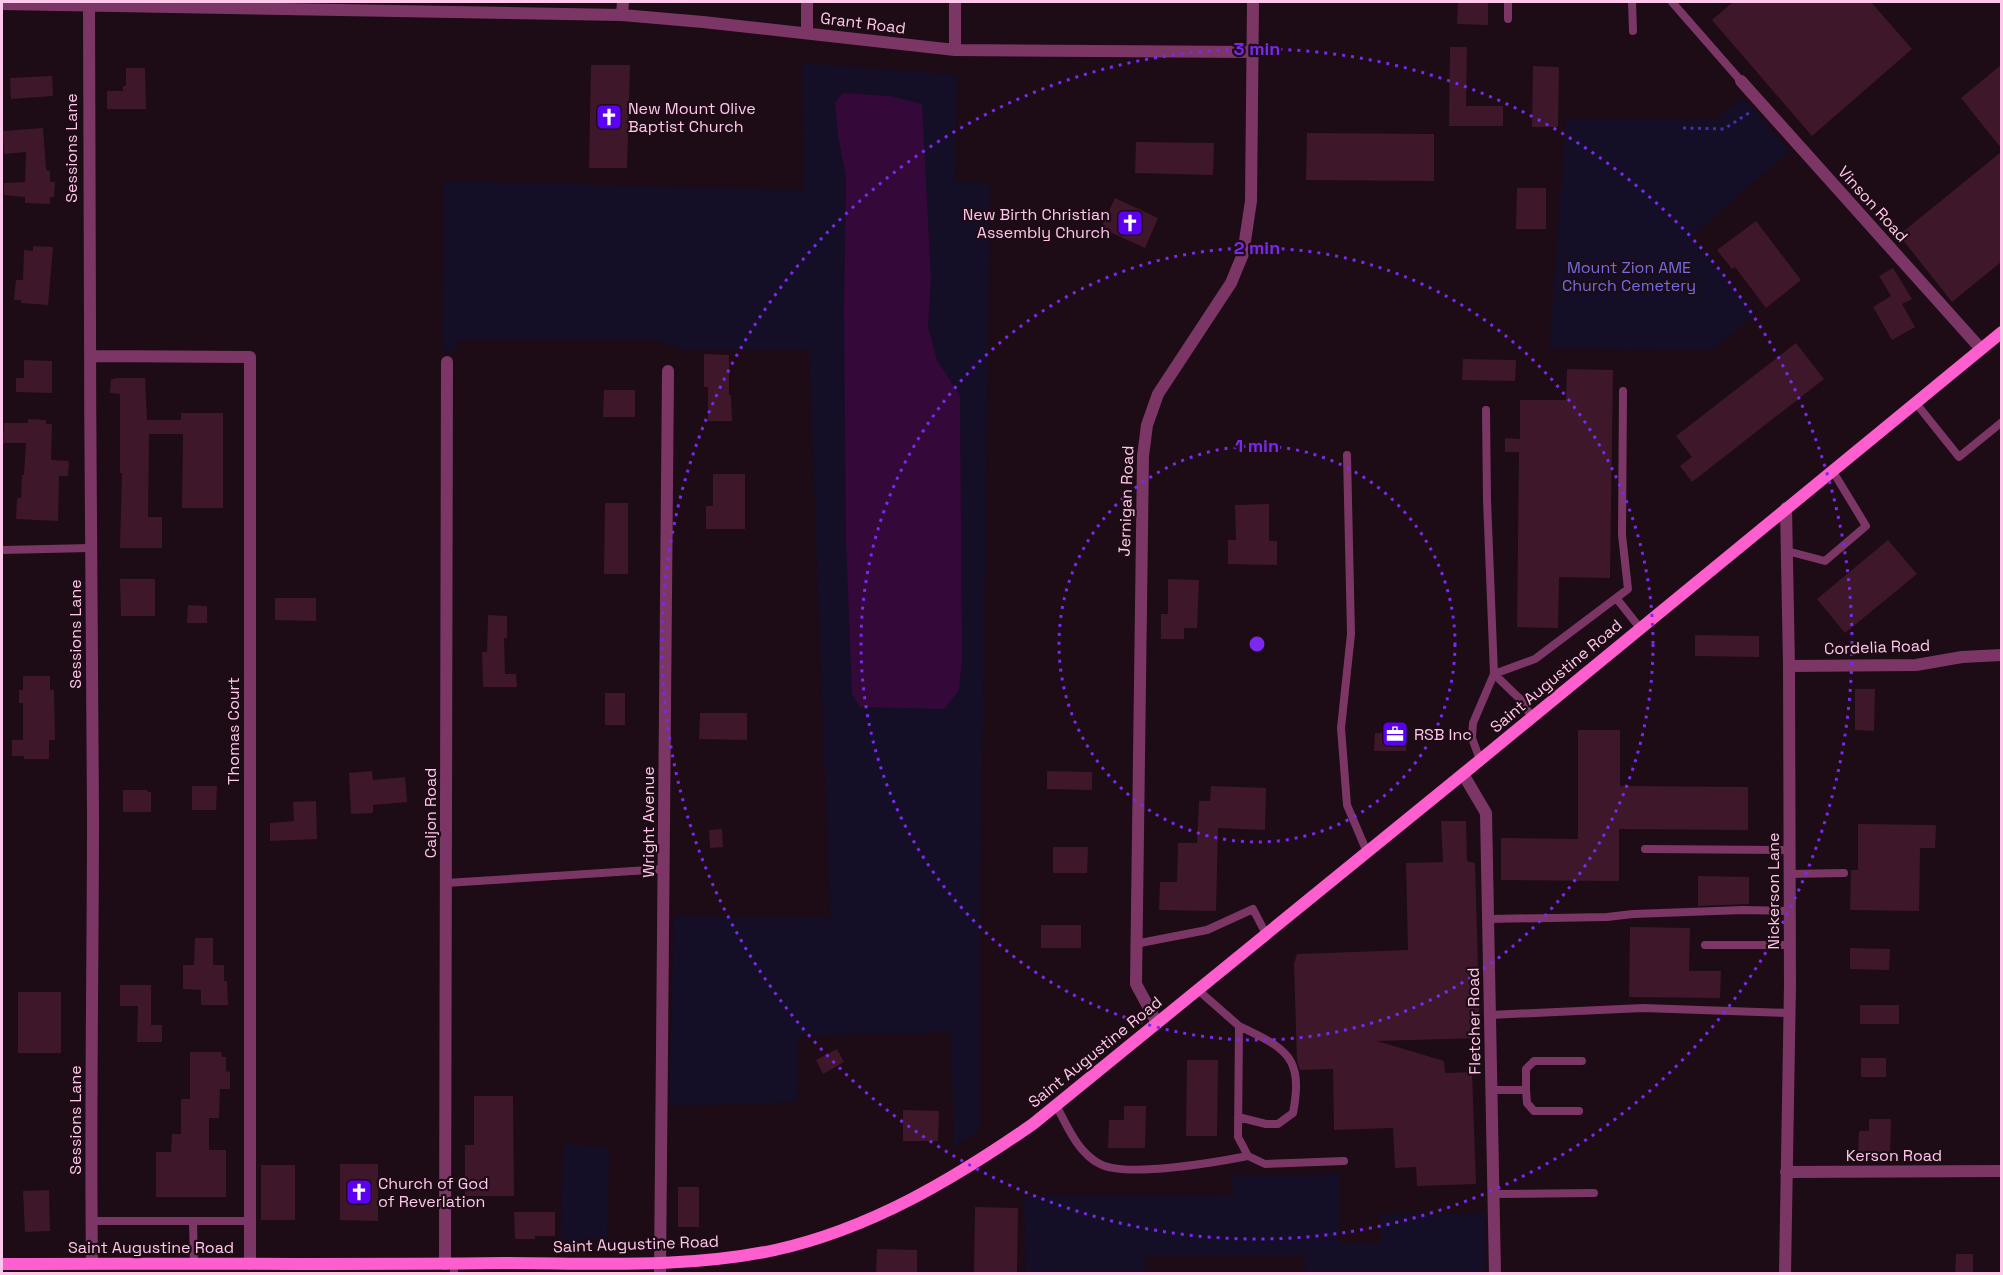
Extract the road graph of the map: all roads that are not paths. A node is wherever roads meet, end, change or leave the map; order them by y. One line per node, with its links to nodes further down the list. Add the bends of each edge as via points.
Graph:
1 (623, 2): 12 (street)
2 (807, 2): 15 (street)
3 (955, 2): 16 (street)
4 (1253, 2): 17 (street, Jernigan Road)
5 (1508, 2): 13 (lane)
6 (1632, 2): 14 (lane)
7 (1672, 2): 18 (lane)
8 (2, 4): 9 (street, Grant Road)
9 (81, 4): 10 (street, Grant Road); 21 (street, Sessions Lane)
10 (362, 6): 11 (street, Grant Road)
11 (424, 7): 12 (street, Grant Road)
12 (622, 15): 15 (street, Grant Road)
13 (1508, 19)
14 (1633, 31)
15 (807, 33): 16 (street, Grant Road)
16 (955, 50): 17 (street, Grant Road)
17 (1253, 52): 52 (street, Jernigan Road, via 1251,201 1243,254 1231,283 1158,394 1147,425 1143,456)
18 (1741, 81): 20 (street, Vinson Road)
19 (2001, 332): 20 (main road, Saint Augustine Road)
20 (1981, 349): 25 (main road, Saint Augustine Road)
21 (90, 356): 31 (street, Sessions Lane); 74 (street, Thomas Court, via 250,357)
22 (447, 362): 48 (street, Caljon Road)
23 (668, 371): 45 (street, Wright Avenue)
24 (1623, 391): 34 (lane, via 1622,535 1628,589)
25 (1915, 402): 27 (lane, via 1959,457); 29 (main road, Saint Augustine Road)
26 (1486, 410): 38 (lane)
27 (2001, 422)
28 (1347, 455): 44 (lane, via 1351,634 1341,728 1347,804)
29 (1832, 470): 30 (main road, Saint Augustine Road); 33 (lane, via 1866,526 1825,561)
30 (1786, 508): 33 (street, Nickerson Lane); 35 (main road, Saint Augustine Road)
31 (91, 548): 32 (lane); 72 (street, Sessions Lane)
32 (2, 550)
33 (1787, 551): 37 (street, Nickerson Lane)
34 (1617, 599): 35 (lane); 38 (lane, via 1535,659)
35 (1640, 628): 39 (main road, Saint Augustine Road)
36 (2001, 655): 37 (street, Cordelia Road, via 1916,665)
37 (1789, 666): 43 (street, Nickerson Lane)
38 (1494, 674): 39 (lane); 40 (lane, via 1473,723 1472,738)
39 (1533, 717): 40 (main road, Saint Augustine Road)
40 (1480, 760): 41 (main road, Saint Augustine Road)
41 (1463, 774): 44 (main road, Saint Augustine Road); 50 (street, Fletcher Road, via 1486,813)
42 (1645, 849): 43 (lane)
43 (1790, 850): 47 (street, Nickerson Lane)
44 (1367, 852): 51 (main road, Saint Augustine Road)
45 (664, 869): 48 (lane); 82 (street, Wright Avenue)
46 (1844, 873): 47 (lane)
47 (1790, 874): 49 (street, Nickerson Lane)
48 (446, 883): 79 (street, Caljon Road)
49 (1790, 911): 50 (lane); 54 (street, Nickerson Lane)
50 (1488, 919): 57 (street, Fletcher Road)
51 (1266, 934): 52 (lane, via 1253,909 1206,930); 55 (main road, Saint Augustine Road)
52 (1135, 944): 58 (street, Jernigan Road, via 1136,984)
53 (1705, 945): 54 (lane)
54 (1790, 945): 56 (street, Nickerson Lane)
55 (1198, 990): 58 (main road, Saint Augustine Road); 59 (lane)
56 (1789, 1013): 57 (lane, via 1643,1008); 68 (street, Nickerson Lane)
57 (1490, 1015): 61 (street, Fletcher Road)
58 (1157, 1023): 63 (main road, Saint Augustine Road)
59 (1239, 1026): 65 (lane); 65 (lane, via 1287,1052 1296,1095 1293,1113 1278,1124)
60 (1582, 1061): 62 (lane, via 1534,1061 1526,1069)
61 (1491, 1090): 62 (lane); 71 (street, Fletcher Road)
62 (1526, 1090): 64 (lane, via 1527,1103 1534,1111)
63 (1056, 1105): 66 (lane, via 1080,1147 1100,1164 1122,1169 1197,1165); 82 (main road, Saint Augustine Road, via 994,1151 934,1188 858,1223 777,1249)
64 (1579, 1111)
65 (1238, 1117): 66 (lane, via 1238,1137)
66 (1248, 1156): 67 (lane, via 1265,1164)
67 (1344, 1161)
68 (1786, 1172): 69 (street, Kerson Road); 84 (street, Nickerson Lane)
69 (2001, 1172)
70 (1594, 1193): 71 (lane)
71 (1493, 1194): 83 (street, Fletcher Road)
72 (92, 1221): 73 (lane); 75 (street, Sessions Lane)
73 (194, 1221): 74 (lane); 77 (lane)
74 (251, 1221): 78 (street, Thomas Court)
75 (92, 1263): 76 (main road, Saint Augustine Road); 80 (main road, Saint Augustine Road)
76 (2, 1264)
77 (194, 1264): 78 (main road, Saint Augustine Road); 80 (main road, Saint Augustine Road)
78 (250, 1264): 79 (main road, Saint Augustine Road)
79 (451, 1267): 81 (main road, Saint Augustine Road)
80 (114, 1268)
81 (508, 1268): 82 (main road, Saint Augustine Road)
82 (660, 1268)
83 (1495, 1274)
84 (1785, 1274)

